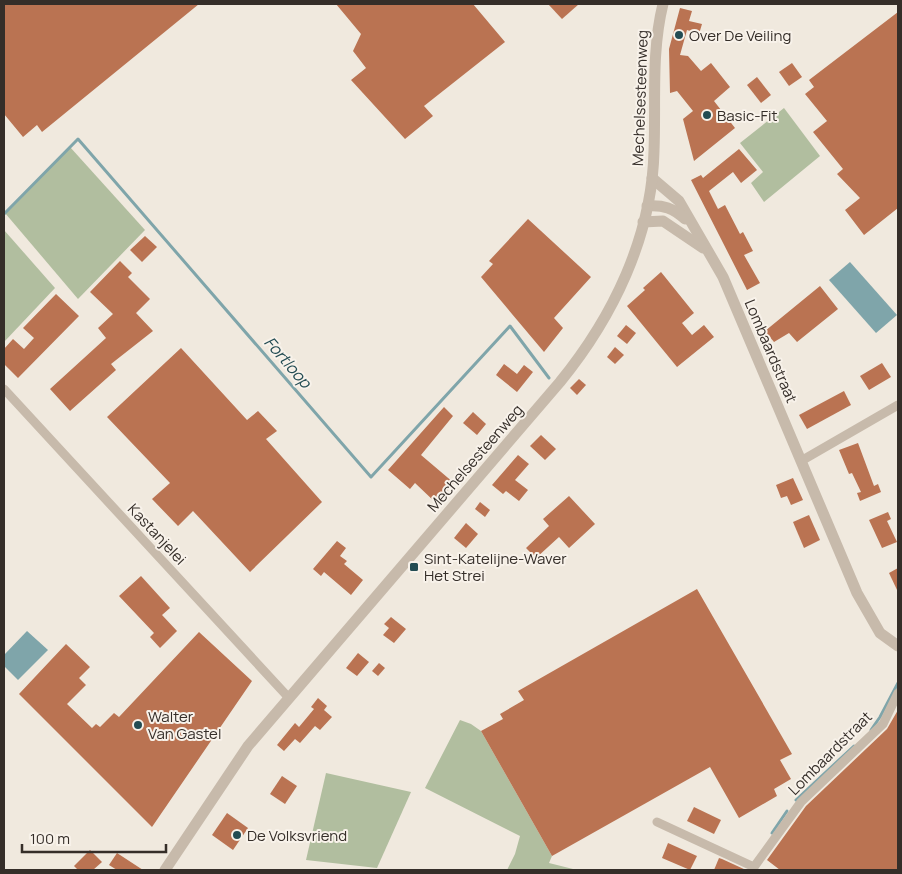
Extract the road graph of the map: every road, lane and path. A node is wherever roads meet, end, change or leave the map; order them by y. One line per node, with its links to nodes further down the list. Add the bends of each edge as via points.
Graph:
1 (663, 4): 2 (street, Mechelsesteenweg, via 654,59)
2 (652, 178): 3 (street, Mechelsesteenweg); 5 (street, Lombaardstraat, via 679,201)
3 (647, 206): 4 (street, Mechelsesteenweg); 5 (street, Lombaardstraat, via 666,206 676,210)
4 (643, 222): 6 (street, Lombaardstraat, via 663,221 672,225); 12 (street, Mechelsesteenweg, via 625,278 590,343)
5 (692, 226): 6 (street, Lombaardstraat)
6 (710, 253): 9 (street, Lombaardstraat)
7 (4, 389): 12 (street, Kastanjelei)
8 (898, 405): 9 (street)
9 (801, 461): 10 (street, Lombaardstraat, via 857,593 880,633)
10 (898, 646)
11 (898, 694): 13 (street, Lombaardstraat, via 882,724 801,802 754,867)
12 (289, 698): 14 (street, Mechelsesteenweg, via 248,746)
13 (657, 822)
14 (165, 870)

